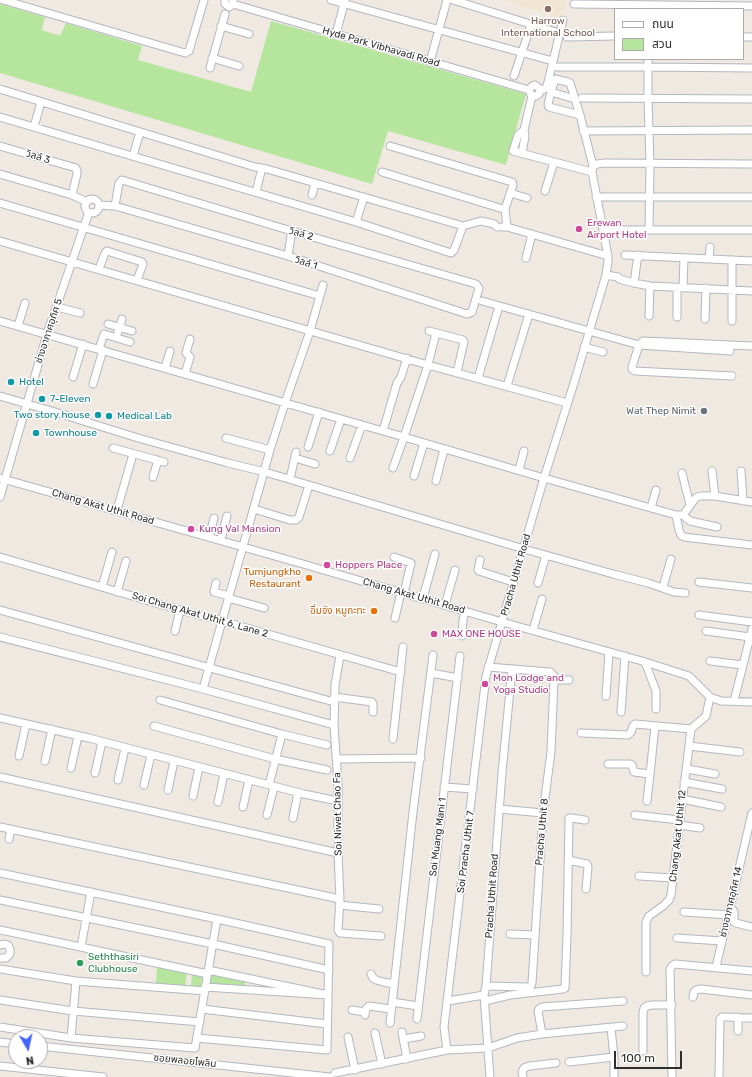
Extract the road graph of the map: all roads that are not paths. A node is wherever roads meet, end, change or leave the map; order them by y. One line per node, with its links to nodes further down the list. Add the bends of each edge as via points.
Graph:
1 (3, 0): 2 (street, via 185,53 189,51)
2 (205, 0)
3 (331, 0): 7 (street)
4 (447, 0): 14 (street)
5 (453, 0): 12 (street)
6 (227, 2): 13 (street, via 228,13 225,14); 17 (street, Hyde Park Vibhavadi Road)
7 (344, 2): 14 (street); 17 (street)
8 (574, 4): 9 (street)
9 (649, 5): 10 (street)
10 (752, 6)
11 (563, 20): 15 (street, Hyde Park Vibhavadi Road)
12 (531, 25): 15 (street); 20 (street)
13 (221, 26): 16 (street); 21 (street)
14 (439, 30): 20 (street); 24 (street)
15 (559, 33): 33 (street, Hyde Park Vibhavadi Road, via 547,86 540,91 535,85 530,87)
16 (249, 34)
17 (336, 34): 24 (street, Hyde Park Vibhavadi Road)
18 (614, 36): 19 (street)
19 (567, 37)
20 (521, 53): 22 (street); 30 (street)
21 (212, 58): 25 (street); 28 (street)
22 (548, 60)
23 (648, 60): 27 (street)
24 (430, 62): 33 (street, Hyde Park Vibhavadi Road)
25 (239, 66)
26 (557, 67): 27 (street)
27 (648, 67): 29 (street); 34 (street)
28 (210, 68)
29 (752, 68)
30 (514, 76)
31 (0, 89): 37 (street)
32 (551, 92): 35 (street); 35 (street, Pracha Uthit Road, via 555,79 558,79 570,83); 38 (street, via 549,107)
33 (531, 93): 41 (street)
34 (648, 98): 35 (street); 36 (street); 44 (street)
35 (578, 99): 38 (street, Pracha Uthit Road)
36 (752, 99)
37 (41, 102): 40 (street); 45 (street)
38 (580, 115): 43 (street, Pracha Uthit Road)
39 (0, 117): 40 (street)
40 (34, 127): 49 (street)
41 (524, 130): 48 (street); 48 (street, via 518,135 513,150)
42 (752, 130): 44 (street)
43 (584, 131): 44 (street); 54 (street, Pracha Uthit Road)
44 (649, 131): 51 (street)
45 (140, 132): 49 (street); 53 (street)
46 (0, 146): 61 (street, วิลล์ 3, via 76,168)
47 (390, 146): 60 (street, via 512,182)
48 (522, 153): 50 (street)
49 (133, 156): 59 (street)
50 (554, 162): 54 (street); 58 (street)
51 (650, 164): 52 (street); 54 (street, via 605,163 597,164); 64 (street)
52 (752, 164)
53 (262, 168): 57 (street); 59 (street)
54 (592, 169): 63 (street, Pracha Uthit Road)
55 (382, 172): 72 (street)
56 (0, 174): 61 (street)
57 (315, 183): 62 (street); 65 (street)
58 (546, 191)
59 (256, 192): 74 (street)
60 (510, 193): 67 (street); 72 (street)
61 (72, 195): 68 (street)
62 (312, 195)
63 (596, 196): 64 (street); 78 (street, Pracha Uthit Road)
64 (650, 196): 66 (street); 79 (street)
65 (364, 197): 74 (street); 75 (street)
66 (752, 197)
67 (527, 198)
68 (87, 202): 70 (street, via 94,199); 73 (street, via 86,208)
69 (0, 204): 77 (street)
70 (99, 205): 71 (street, วิลล์ 1); 73 (street, via 98,210)
71 (115, 206): 81 (street, วิลล์ 2, via 119,183 122,180); 86 (street, วิลล์ 1)
72 (505, 209): 76 (street)
73 (89, 212): 77 (street, ช่างอากาศอุทิศ 5)
74 (356, 222): 75 (street, via 451,253)
75 (463, 226): 76 (street, via 481,221)
76 (507, 227): 82 (street)
77 (84, 228): 94 (street, ช่างอากาศอุทิศ 5); 106 (street)
78 (603, 230): 79 (street); 87 (street, Pracha Uthit Road)
79 (649, 230): 80 (street)
80 (752, 230)
81 (295, 232): 86 (street, via 291,236); 101 (street, วิลล์ 2, via 476,284)
82 (532, 234): 87 (street); 89 (street)
83 (0, 241): 94 (street)
84 (710, 247): 91 (street)
85 (625, 255): 88 (street)
86 (288, 256): 101 (street, วิลล์ 1, via 467,314 472,312)
87 (608, 256): 96 (street, Pracha Uthit Road)
88 (638, 256): 90 (street); 98 (street)
89 (526, 258)
90 (684, 258): 91 (street); 102 (street)
91 (709, 258): 92 (street)
92 (732, 260): 93 (street); 104 (street)
93 (752, 261)
94 (72, 262): 95 (street); 110 (street, ช่างอากาศอุทิศ 5)
95 (99, 269): 97 (street); 97 (street, via 107,251 142,262)
96 (608, 275): 98 (street, via 617,280); 124 (street, Pracha Uthit Road)
97 (137, 280): 123 (street)
98 (634, 283): 100 (street)
99 (323, 285): 106 (street)
100 (650, 286): 102 (street); 113 (street)
101 (479, 288)
102 (680, 288): 103 (street); 114 (street)
103 (706, 288): 104 (street); 116 (street)
104 (732, 289): 105 (street); 118 (street)
105 (752, 291)
106 (320, 296): 123 (street)
107 (482, 301): 109 (street)
108 (25, 303): 120 (street)
109 (499, 306): 112 (street); 144 (street)
110 (57, 307): 111 (street); 125 (street, ช่างอากาศอุทิศ 5)
111 (80, 313)
112 (529, 314): 124 (street); 146 (street)
113 (648, 316)
114 (677, 317)
115 (122, 319): 121 (street)
116 (705, 320)
117 (0, 321): 120 (street)
118 (732, 321)
119 (108, 324): 121 (street)
120 (18, 326): 125 (street)
121 (120, 328): 122 (street); 126 (street)
122 (132, 331)
123 (310, 331): 137 (street); 148 (street)
124 (589, 331): 130 (street); 131 (street, Pracha Uthit Road)
125 (48, 334): 129 (street); 150 (street, ช่างอากาศอุทิศ 5)
126 (116, 338): 128 (street); 133 (street, via 104,334)
127 (190, 339): 141 (street, via 186,353 190,356)
128 (130, 342)
129 (83, 344): 133 (street); 143 (street)
130 (639, 345): 132 (street, via 647,341); 135 (street); 142 (street, via 633,370)
131 (584, 346): 136 (street); 149 (street, Pracha Uthit Road)
132 (752, 346)
133 (101, 350): 139 (street); 145 (street)
134 (170, 351): 139 (street)
135 (730, 351)
136 (603, 352)
137 (407, 358): 138 (street); 154 (street)
138 (428, 365): 140 (street); 140 (street, via 433,332 463,340); 155 (street)
139 (165, 368): 141 (street)
140 (457, 372): 144 (street)
141 (185, 374): 148 (street)
142 (732, 376)
143 (73, 377)
144 (478, 378): 146 (street)
145 (94, 384)
146 (507, 386): 149 (street)
147 (0, 396): 150 (street)
148 (285, 402): 151 (street); 161 (street)
149 (567, 403): 176 (street, Pracha Uthit Road)
150 (27, 404): 170 (street, via 138,438); 175 (street, ช่างอากาศอุทิศ 5)
151 (319, 412): 152 (street); 158 (street)
152 (341, 419): 153 (street); 162 (street)
153 (362, 425): 154 (street); 165 (street)
154 (383, 431): 155 (street)
155 (404, 437): 157 (street); 167 (street)
156 (226, 438): 161 (street)
157 (424, 443): 160 (street); 173 (street)
158 (308, 447)
159 (113, 448): 164 (street)
160 (444, 449): 168 (street); 178 (street)
161 (270, 450): 170 (street)
162 (330, 451)
163 (524, 451): 168 (street)
164 (133, 454): 174 (street, via 161,461); 188 (street)
165 (350, 458)
166 (315, 464): 177 (street, via 296,455)
167 (393, 468)
168 (519, 470): 176 (street)
169 (712, 471): 181 (street)
170 (265, 472): 177 (street); 187 (street)
171 (741, 472): 183 (street)
172 (682, 473): 185 (street)
173 (414, 476)
174 (153, 477)
175 (3, 478): 182 (street, ช่างอากาศอุทิศ 5); 188 (street, Chang Akat Uthit Road)
176 (544, 478): 186 (street); 197 (street, Pracha Uthit Road)
177 (290, 479): 179 (street)
178 (436, 481)
179 (309, 485): 187 (street, via 296,520); 197 (street)
180 (656, 490): 186 (street)
181 (715, 496): 183 (street); 185 (street, via 697,497)
182 (0, 497)
183 (743, 501): 184 (street)
184 (752, 502)
185 (690, 505): 189 (street)
186 (651, 508): 189 (street)
187 (254, 509): 196 (street)
188 (117, 510): 193 (street, Chang Akat Uthit Road)
189 (680, 515): 192 (street, via 690,521); 195 (street, via 678,530 684,537)
190 (227, 516): 194 (street)
191 (214, 518): 193 (street)
192 (717, 527)
193 (209, 537): 194 (street, Chang Akat Uthit Road)
194 (221, 540): 196 (street, Chang Akat Uthit Road)
195 (752, 545)
196 (243, 546): 215 (street, Chang Akat Uthit Road); 217 (street)
197 (524, 549): 200 (street); 207 (street, Pracha Uthit Road)
198 (112, 552): 211 (street)
199 (435, 554): 218 (street)
200 (546, 555): 210 (street); 212 (street)
201 (0, 557): 211 (street, Soi Chang Akat Uthit 6, Lane 2)
202 (394, 557): 215 (street, via 412,563)
203 (671, 558): 212 (street)
204 (480, 560): 207 (street, via 479,571)
205 (126, 561): 214 (street)
206 (455, 570): 220 (street)
207 (513, 582): 228 (street, Pracha Uthit Road)
208 (700, 582): 213 (street)
209 (216, 583): 217 (street, via 214,592)
210 (538, 583)
211 (102, 587): 214 (street, Soi Chang Akat Uthit 6, Lane 2)
212 (663, 587): 216 (street)
213 (752, 588)
214 (117, 592): 223 (street, Soi Chang Akat Uthit 6, Lane 2)
215 (403, 592): 218 (street, Chang Akat Uthit Road); 226 (street)
216 (685, 593)
217 (228, 597): 221 (street); 227 (street)
218 (423, 598): 220 (street, Chang Akat Uthit Road)
219 (542, 599): 230 (street)
220 (445, 605): 224 (street, Chang Akat Uthit Road)
221 (264, 608)
222 (0, 610): 245 (street)
223 (180, 610): 227 (street, Soi Chang Akat Uthit 6, Lane 2); 231 (street)
224 (465, 611): 228 (street, Chang Akat Uthit Road); 234 (street)
225 (699, 615): 229 (street)
226 (395, 618)
227 (222, 621): 238 (street, Soi Chang Akat Uthit 6, Lane 2); 245 (street)
228 (502, 622): 230 (street, Chang Akat Uthit Road); 246 (street, Pracha Uthit Road)
229 (752, 622)
230 (533, 630): 237 (street, Chang Akat Uthit Road)
231 (175, 631)
232 (706, 631): 233 (street)
233 (751, 633): 244 (street)
234 (462, 636)
235 (0, 637): 253 (street)
236 (403, 647): 248 (street)
237 (609, 652): 241 (street, Chang Akat Uthit Road); 254 (street)
238 (340, 655): 248 (street, Soi Chang Akat Uthit 6, Lane 2); 256 (street, Soi Niwet Chao Fa)
239 (433, 655): 249 (street)
240 (460, 656): 250 (street, Soi Muang Mani 1)
241 (625, 656): 243 (street, Chang Akat Uthit Road); 262 (street)
242 (710, 661): 244 (street)
243 (646, 662): 255 (street, Chang Akat Uthit Road, via 689,676); 260 (street, via 656,691)
244 (743, 665): 258 (street)
245 (208, 667): 253 (street); 256 (street)
246 (488, 667): 247 (street); 302 (street, Soi Pracha Uthit 7)
247 (512, 669): 251 (street, via 550,672); 313 (street, Pracha Uthit Road)
248 (401, 672): 273 (street)
249 (431, 673): 250 (street); 282 (street)
250 (458, 678): 301 (street, Soi Muang Mani 1)
251 (554, 680): 252 (street); 314 (street, Pracha Uthit 8, via 551,752)
252 (569, 680)
253 (202, 689): 265 (street)
254 (606, 696)
255 (710, 697): 258 (street, via 721,702); 269 (street, via 706,716)
256 (334, 699): 261 (street, via 372,702); 265 (street, Soi Niwet Chao Fa)
257 (160, 700): 271 (street)
258 (734, 701): 259 (street)
259 (752, 702)
260 (656, 709)
261 (373, 712)
262 (621, 712)
263 (0, 718): 264 (street)
264 (26, 724): 268 (street); 280 (street)
265 (334, 725): 283 (street, Soi Niwet Chao Fa)
266 (154, 726): 281 (street)
267 (655, 726): 269 (street); 270 (street, via 634,725 628,735); 293 (street)
268 (52, 729): 272 (street); 284 (street)
269 (691, 729): 276 (street, Chang Akat Uthit 12)
270 (581, 733)
271 (282, 734): 275 (street); 281 (street)
272 (78, 736): 274 (street); 288 (street)
273 (394, 739)
274 (102, 742): 277 (street); 291 (street)
275 (327, 745)
276 (689, 746): 278 (street); 289 (street, Chang Akat Uthit 12)
277 (125, 748): 279 (street); 296 (street)
278 (740, 752)
279 (151, 755): 285 (street); 299 (street)
280 (19, 756)
281 (275, 758): 290 (street); 300 (street)
282 (421, 758): 283 (street); 359 (street)
283 (337, 759): 309 (street, Soi Niwet Chao Fa)
284 (45, 761)
285 (174, 761): 287 (street); 304 (street)
286 (608, 764): 293 (street, via 632,765 634,772)
287 (199, 767): 292 (street); 306 (street)
288 (71, 768)
289 (687, 769): 294 (street); 298 (street, Chang Akat Uthit 12)
290 (327, 770)
291 (95, 773)
292 (224, 774): 297 (street); 310 (street)
293 (650, 774): 308 (street)
294 (716, 774)
295 (0, 777): 326 (street)
296 (118, 780)
297 (249, 780): 300 (street); 311 (street)
298 (684, 782): 303 (street); 307 (street, Chang Akat Uthit 12)
299 (144, 785)
300 (271, 786): 305 (street); 316 (street)
301 (444, 787): 302 (street); 371 (street, Soi Muang Mani 1)
302 (473, 789): 367 (street, Soi Pracha Uthit 7)
303 (722, 789)
304 (168, 790)
305 (298, 793): 309 (street); 318 (street)
306 (193, 796)
307 (682, 799): 312 (street); 320 (street, Chang Akat Uthit 12)
308 (647, 800)
309 (338, 801): 326 (street, Soi Niwet Chao Fa)
310 (218, 802)
311 (243, 807)
312 (721, 807)
313 (499, 809): 314 (street); 360 (street, Pracha Uthit Road)
314 (543, 813): 343 (street, Pracha Uthit 8)
315 (752, 813): 325 (street, ช่างอากาศอุทิศ 14)
316 (267, 815)
317 (635, 815): 320 (street)
318 (293, 818)
319 (586, 820): 327 (street, via 569,818)
320 (679, 822): 322 (street); 330 (street, Chang Akat Uthit 12)
321 (0, 827): 323 (street)
322 (700, 828)
323 (11, 829): 324 (street); 334 (street)
324 (9, 839)
325 (749, 840): 337 (street, ช่างอากาศอุทิศ 14)
326 (338, 853): 334 (street, Soi Niwet Chao Fa)
327 (568, 860): 331 (street, via 587,864); 365 (street, via 564,988)
328 (0, 873): 332 (street)
329 (639, 876): 330 (street)
330 (673, 878): 356 (street, Chang Akat Uthit 12, via 669,900 649,916 646,922)
331 (586, 889)
332 (91, 892): 338 (street); 339 (street)
333 (0, 900): 338 (street)
334 (340, 902): 335 (street); 344 (street, Soi Niwet Chao Fa, via 340,933)
335 (379, 908)
336 (684, 912): 337 (street)
337 (729, 912): 340 (street, via 734,912 734,922); 346 (street, ช่างอากาศอุทิศ 14)
338 (86, 918): 348 (street); 349 (street)
339 (217, 919): 348 (street); 353 (street, via 329,944)
340 (752, 927)
341 (3, 930): 347 (street); 349 (street)
342 (510, 934): 343 (street)
343 (535, 935): 360 (street, Pracha Uthit 8, via 531,986)
344 (381, 936)
345 (677, 938): 346 (street)
346 (722, 941): 351 (street, ช่างอากาศอุทิศ 14)
347 (2, 944): 350 (street, via 8,946 10,952 6,958)
348 (213, 944): 353 (street); 355 (street)
349 (81, 947): 355 (street)
350 (0, 960)
351 (716, 967): 354 (street); 370 (street, via 675,964 672,966)
352 (0, 969): 358 (street)
353 (329, 970): 362 (street)
354 (752, 971)
355 (208, 972): 361 (street); 362 (street)
356 (646, 972)
357 (371, 974): 359 (street, via 376,980)
358 (76, 980): 361 (street); 374 (street)
359 (394, 984): 369 (street)
360 (486, 986): 365 (street, Pracha Uthit Road)
361 (205, 989): 362 (street); 372 (street)
362 (328, 995): 380 (street)
363 (752, 995): 364 (street, via 701,989 696,990)
364 (693, 997)
365 (485, 998): 367 (street); 394 (street, Pracha Uthit Road)
366 (0, 1000): 374 (street)
367 (448, 1001): 395 (street, Soi Pracha Uthit 7, via 444,1027)
368 (623, 1001): 387 (street, via 542,1007 538,1011)
369 (391, 1005): 371 (street); 373 (street, via 369,1006 365,1014); 379 (street)
370 (672, 1005): 396 (street, via 652,1005 644,1008); 409 (street)
371 (418, 1006): 377 (street, Soi Muang Mani 1)
372 (202, 1009): 378 (street); 380 (street)
373 (352, 1010)
374 (74, 1011): 378 (street); 390 (street)
375 (738, 1017): 376 (street); 384 (street); 410 (street, via 720,1019)
376 (752, 1018)
377 (417, 1019)
378 (200, 1022): 391 (street)
379 (390, 1023)
380 (327, 1024): 391 (street, via 327,1050)
381 (623, 1026): 383 (street, ซอยพลอยไพลิน)
382 (0, 1027): 390 (street)
383 (611, 1028): 387 (street, ซอยพลอยไพลิน); 397 (street)
384 (738, 1031)
385 (402, 1032): 392 (street)
386 (375, 1033): 401 (street)
387 (542, 1034): 394 (street, ซอยพลอยไพลิน, via 517,1038)
388 (421, 1036): 392 (street)
389 (348, 1037): 403 (street)
390 (71, 1038): 391 (street, via 195,1048)
391 (197, 1038)
392 (404, 1039): 398 (street)
393 (48, 1047): 404 (street, ซอยพลอยไพลิน)
394 (488, 1048): 395 (street, ซอยพลอยไพลิน); 406 (street, Pracha Uthit Road)
395 (447, 1050): 398 (street, ซอยพลอยไพลิน)
396 (643, 1051)
397 (614, 1057): 399 (street); 408 (street)
398 (407, 1059): 401 (street, ซอยพลอยไพลิน)
399 (569, 1062)
400 (556, 1063): 407 (street, via 524,1068)
401 (382, 1064): 403 (street, ซอยพลอยไพลิน)
402 (0, 1066): 405 (street)
403 (355, 1070): 404 (street, ซอยพลอยไพลิน)
404 (332, 1075)
405 (98, 1077)
406 (490, 1077)
407 (523, 1077)
408 (614, 1077)
409 (672, 1077)
410 (720, 1077)

